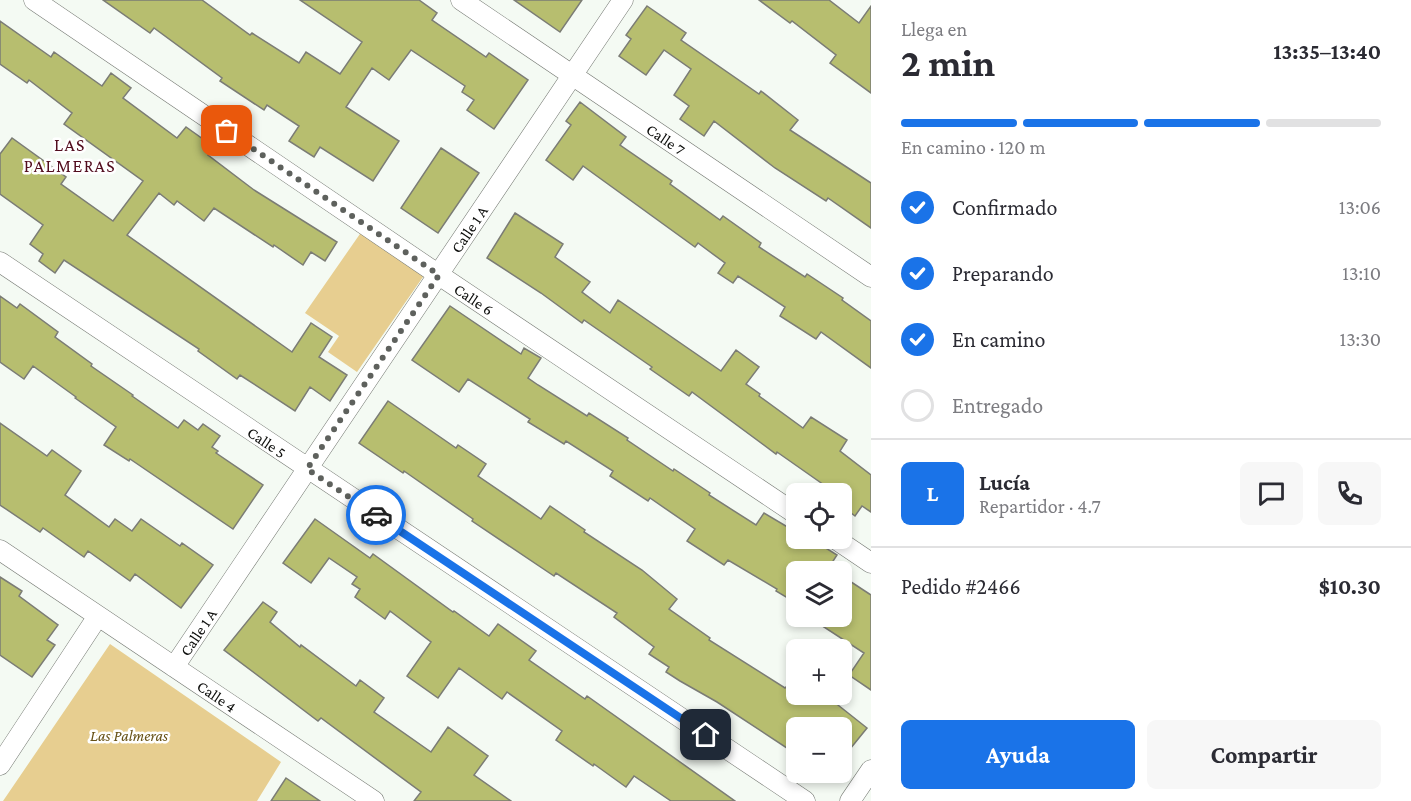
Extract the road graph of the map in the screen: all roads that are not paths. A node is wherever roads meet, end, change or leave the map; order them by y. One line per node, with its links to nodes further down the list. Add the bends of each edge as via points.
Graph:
1 (34, 0): 6 (street, Calle 6)
2 (461, 0): 4 (street, Calle 7)
3 (623, 0): 4 (street, Calle 1 A)
4 (573, 76): 6 (street, Calle 1 A); 7 (street, Calle 7)
5 (0, 262): 8 (street, Calle 5)
6 (439, 275): 8 (street, Calle 1 A); 9 (street, Calle 6)
7 (871, 277)
8 (307, 469): 14 (street, Calle 1 A); 18 (street, Calle 5)
9 (786, 507)
10 (850, 549): 12 (street)
11 (0, 550): 13 (street, Calle 4)
12 (871, 563)
13 (98, 616): 14 (street, Calle 4); 15 (street)
14 (174, 667): 17 (street, Calle 4)
15 (0, 765)
16 (871, 770): 19 (street)
17 (374, 801)
18 (805, 801)
19 (850, 801)

